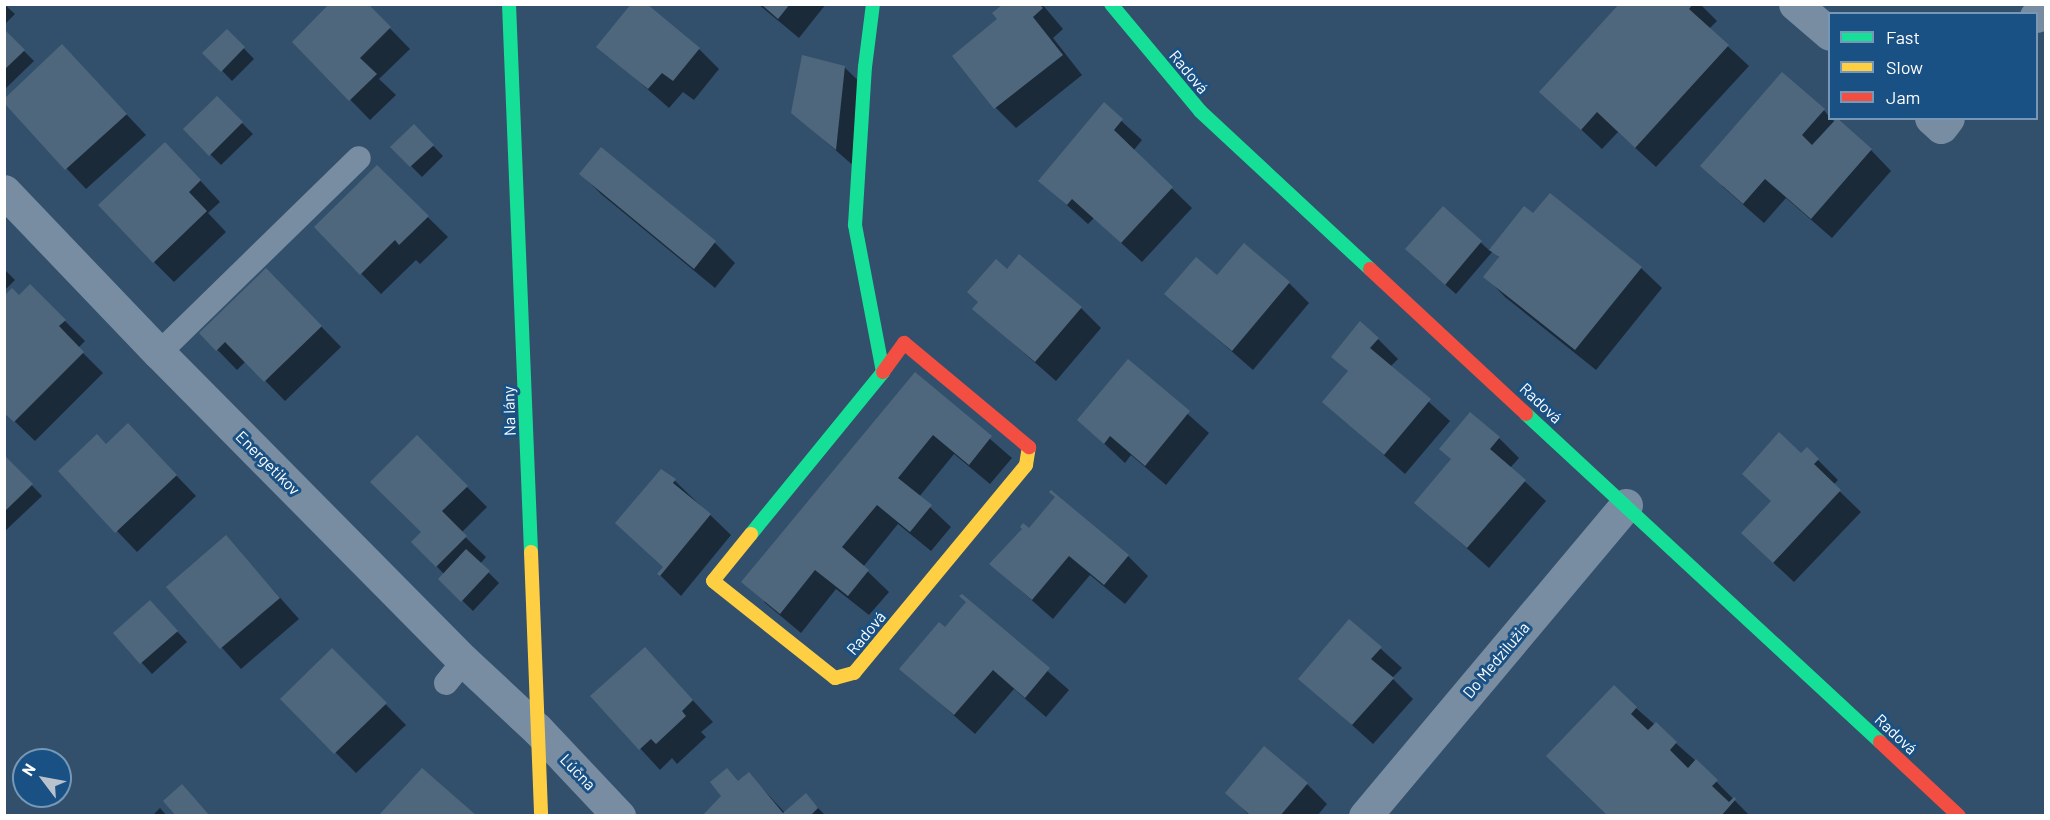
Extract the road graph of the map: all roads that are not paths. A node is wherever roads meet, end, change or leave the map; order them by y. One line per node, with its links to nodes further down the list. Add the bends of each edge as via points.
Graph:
1 (509, 4): 13 (street, Na lány)
2 (873, 4): 11 (street, via 855,225)
3 (1111, 4): 12 (street, Radová, via 1200,111)
4 (1795, 4): 5 (street)
5 (1828, 32)
6 (1933, 120): 7 (street, via 1941,127)
7 (1946, 120)
8 (359, 158): 10 (lane)
9 (4, 191): 10 (street, Energetikov)
10 (159, 353): 13 (street, Energetikov, via 455,672)
11 (883, 372): 11 (street, Radová, via 713,581 835,678 854,674 1026,465 1029,447 904,343)
12 (1626, 505): 16 (street, Do Medzilužia); 17 (street, Radová)
13 (537, 729): 14 (street, Na lány); 15 (street, Lúčna)
14 (541, 816)
15 (619, 816)
16 (1365, 816)
17 (1959, 816)

